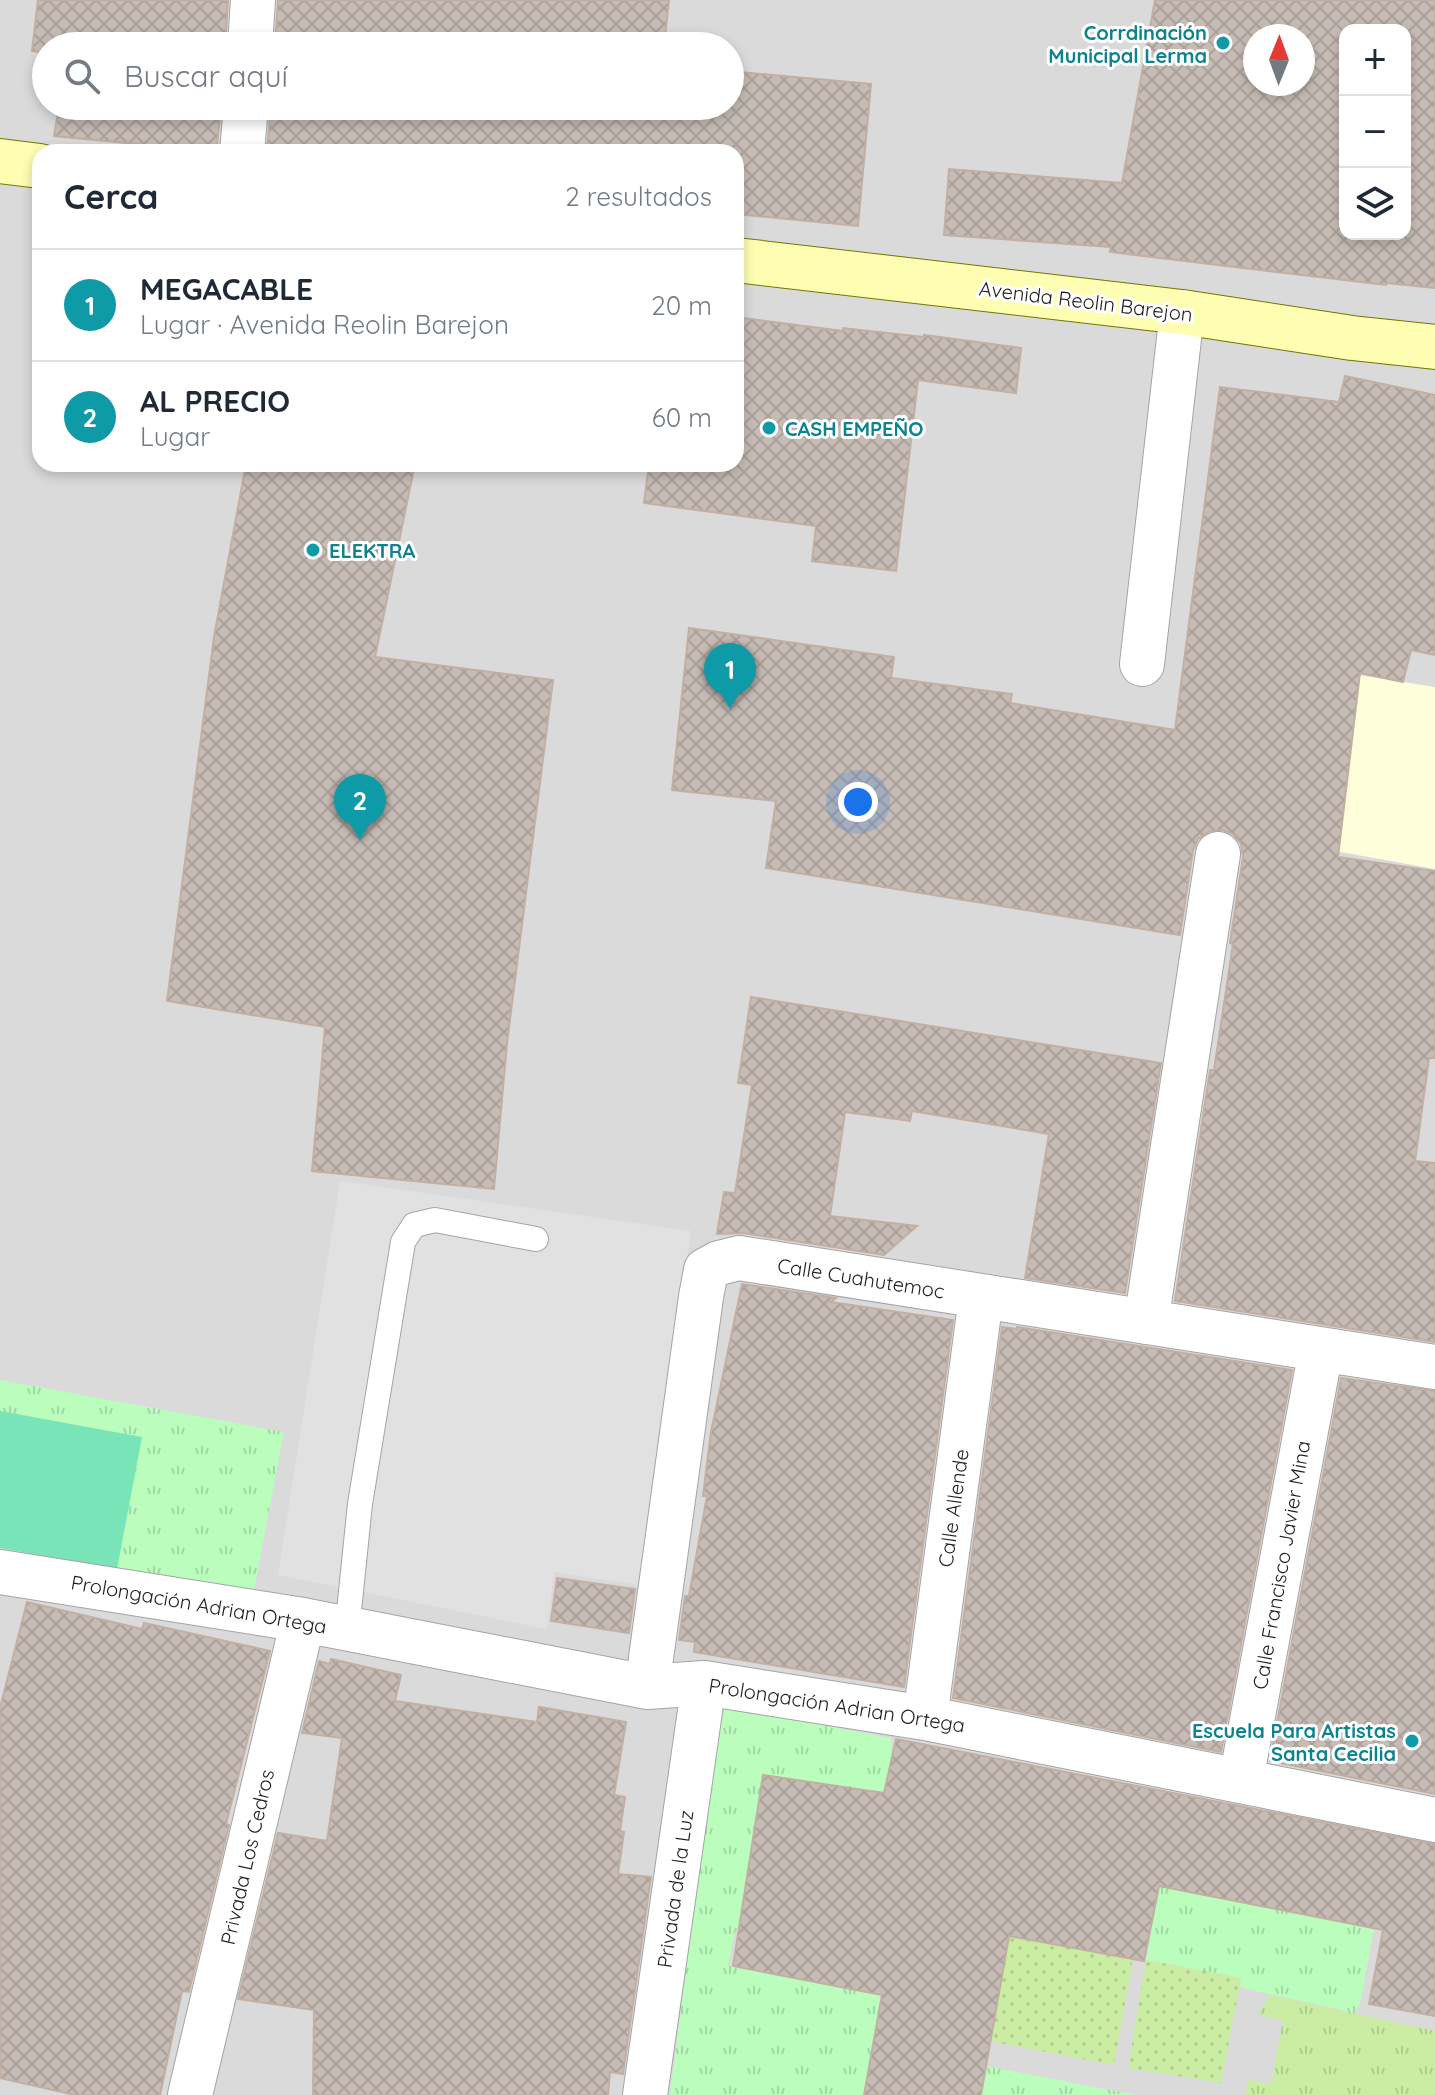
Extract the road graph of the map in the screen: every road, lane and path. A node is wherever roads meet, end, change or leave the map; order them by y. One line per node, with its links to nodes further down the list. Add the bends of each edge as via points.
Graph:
1 (253, 0): 2 (street)
2 (251, 32)
3 (245, 120): 4 (street)
4 (243, 144)
5 (0, 161): 6 (main road)
6 (32, 165)
7 (744, 261): 8 (main road, Avenida Reolin Barejon)
8 (1182, 312): 9 (main road, Avenida Reolin Barejon); 10 (street)
9 (1435, 347)
10 (1142, 664)
11 (1218, 854): 14 (street)
12 (536, 1239): 19 (lane, via 435,1220 414,1225 403,1242 360,1504)
13 (981, 1298): 14 (street, Calle Cuahutemoc); 21 (street, Calle Cuahutemoc, via 739,1258 706,1270); 22 (street, Calle Allende)
14 (1146, 1322): 15 (street, Calle Cuahutemoc)
15 (1321, 1350): 16 (street, Calle Cuahutemoc); 23 (street, Calle Francisco Javier Mina)
16 (1435, 1367)
17 (2, 1579): 18 (street, Prolongación Adrian Ortega)
18 (303, 1620): 19 (street, Prolongación Adrian Ortega); 25 (street, Privada Los Cedros)
19 (347, 1630): 21 (street, Prolongación Adrian Ortega)
20 (704, 1683): 21 (street, Prolongación Adrian Ortega); 22 (street, Prolongación Adrian Ortega); 26 (street, Privada de la Luz)
21 (647, 1687)
22 (925, 1718): 23 (street, Prolongación Adrian Ortega)
23 (1241, 1780): 24 (street, Prolongación Adrian Ortega)
24 (1435, 1820)
25 (190, 2095)
26 (645, 2095)

